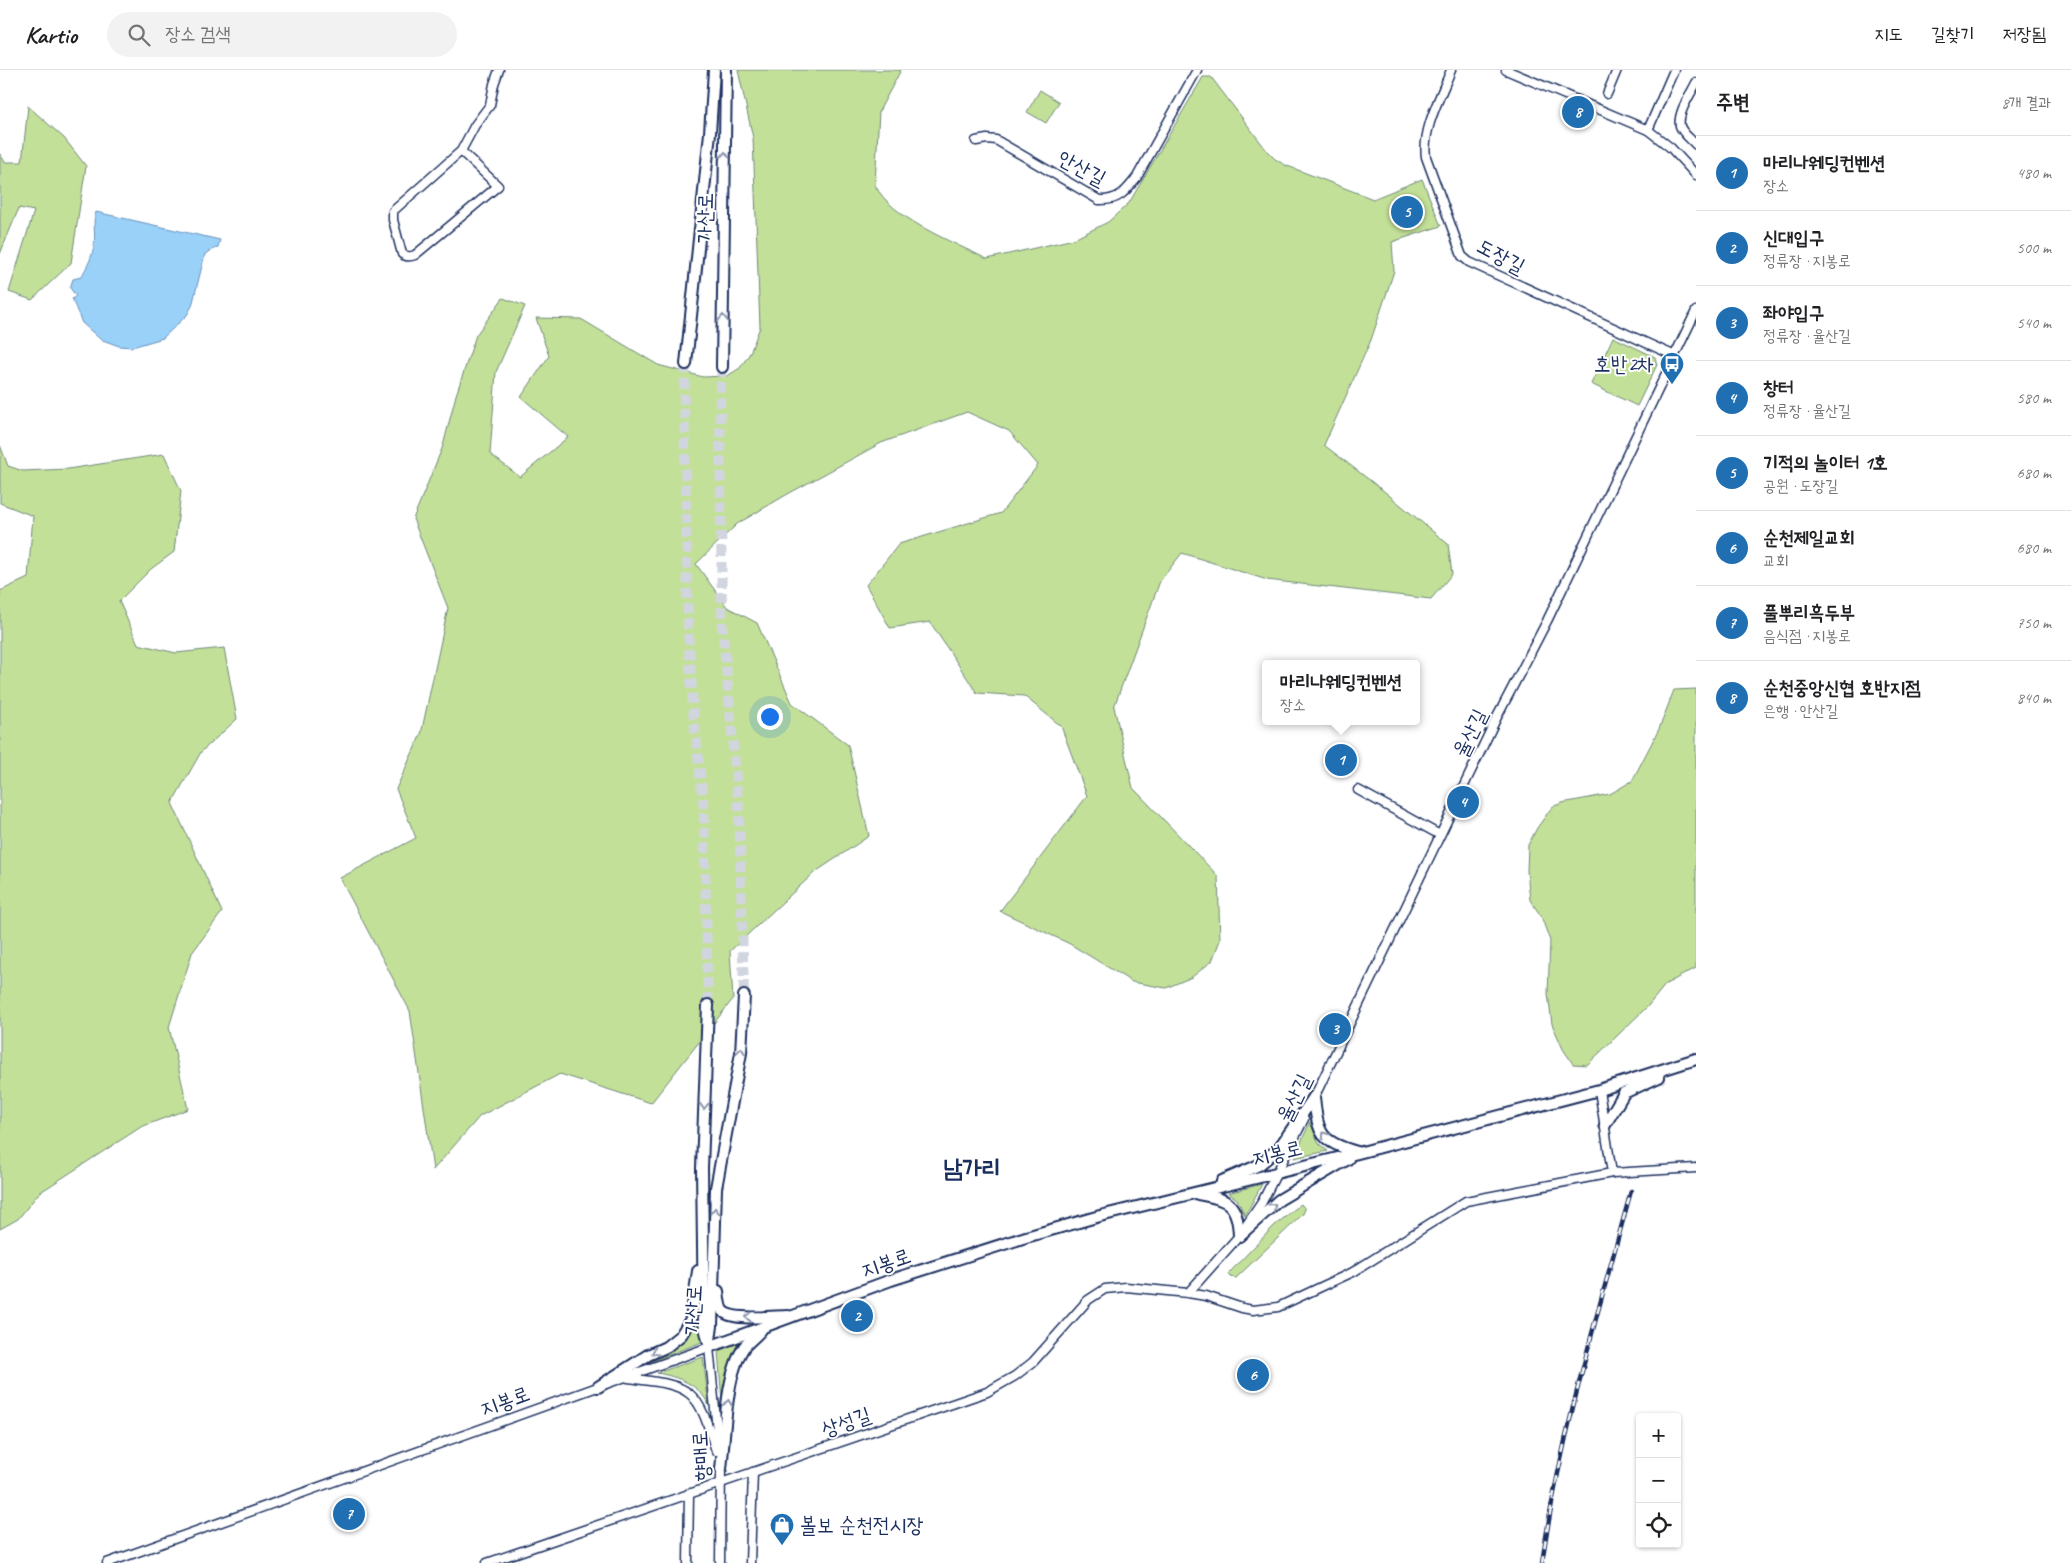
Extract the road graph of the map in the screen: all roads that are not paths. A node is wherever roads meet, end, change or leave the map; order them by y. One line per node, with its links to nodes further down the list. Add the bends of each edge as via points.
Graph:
1 (499, 70): 14 (street, via 490,105)
2 (714, 70): 18 (main road, 가산로)
3 (726, 70): 19 (main road, 가산로, one-way to 3)
4 (1197, 70): 12 (street, 안산길, via 1137,177 1117,198 1099,200 996,140)
5 (1451, 70): 17 (street, 도장길, via 1424,147 1462,256)
6 (1506, 70): 11 (street)
7 (1617, 70): 10 (street)
8 (1674, 70): 11 (street)
9 (1696, 83): 13 (street, via 1680,117 1680,126)
10 (1606, 94)
11 (1648, 130): 15 (street, via 1671,148)
12 (976, 141)
13 (1696, 145)
14 (461, 151): 14 (street, via 393,211 404,256 415,254 498,186)
15 (1696, 175)
16 (1696, 311): 17 (street, 율산길)
17 (1675, 356): 21 (street, 율산길)
18 (686, 364)
19 (722, 366)
20 (1358, 790): 21 (street)
21 (1440, 835): 27 (street, 율산길)
22 (744, 996): 34 (main road, 가산로, one-way to 22, via 741,1053)
23 (708, 1004): 34 (main road, 가산로, one-way to 34, via 702,1168)
24 (1696, 1059): 25 (main road, 지봉로)
25 (1680, 1065): 26 (main road, 지봉로); 28 (main road, via 1624,1094)
26 (1599, 1090): 28 (street); 29 (main road, 지봉로)
27 (1314, 1097): 29 (main road, one-way to 27, via 1326,1139 1316,1117); 31 (street, 율산길); 33 (main road, via 1288,1138 1269,1158)
28 (1605, 1125): 32 (street)
29 (1358, 1153): 31 (main road, 지봉로); 35 (main road, one-way to 29, via 1279,1200)
30 (1696, 1168): 32 (street, 상성길)
31 (1277, 1172): 33 (main road, 지봉로); 35 (street, 율산길)
32 (1612, 1173): 36 (street, 상성길, via 1466,1201 1353,1272 1278,1307 1253,1310)
33 (1193, 1193): 35 (main road, via 1226,1200 1237,1213); 37 (main road, 지봉로, via 1026,1238 891,1280)
34 (709, 1234): 37 (main road, one-way to 34, via 741,1317 724,1312 719,1300); 39 (main road, 가산로, via 704,1323); 41 (main road, one-way to 41, via 686,1328 675,1341)
35 (1239, 1236): 36 (street, 율산길)
36 (1188, 1293): 43 (street, 상성길, via 1126,1287 1105,1289 1088,1300 1033,1362 987,1392)
37 (796, 1316): 38 (main road, 지봉로)
38 (762, 1329): 39 (main road, 지봉로); 42 (main road, one-way to 38, via 730,1386 736,1364 744,1347)
39 (710, 1347): 40 (street, 지봉로); 42 (street, 향매로)
40 (626, 1377): 41 (street, 지봉로); 42 (street, via 666,1382 686,1390 698,1401)
41 (598, 1387): 46 (street, 지봉로)
42 (721, 1469): 44 (street, 향매로)
43 (753, 1472): 44 (street, 상성길); 50 (street)
44 (721, 1483): 45 (street, 상성길); 49 (street, 향매로)
45 (689, 1493): 47 (street, 상성길); 48 (street)
46 (107, 1563)
47 (487, 1563)
48 (688, 1563)
49 (720, 1563)
50 (750, 1563)

